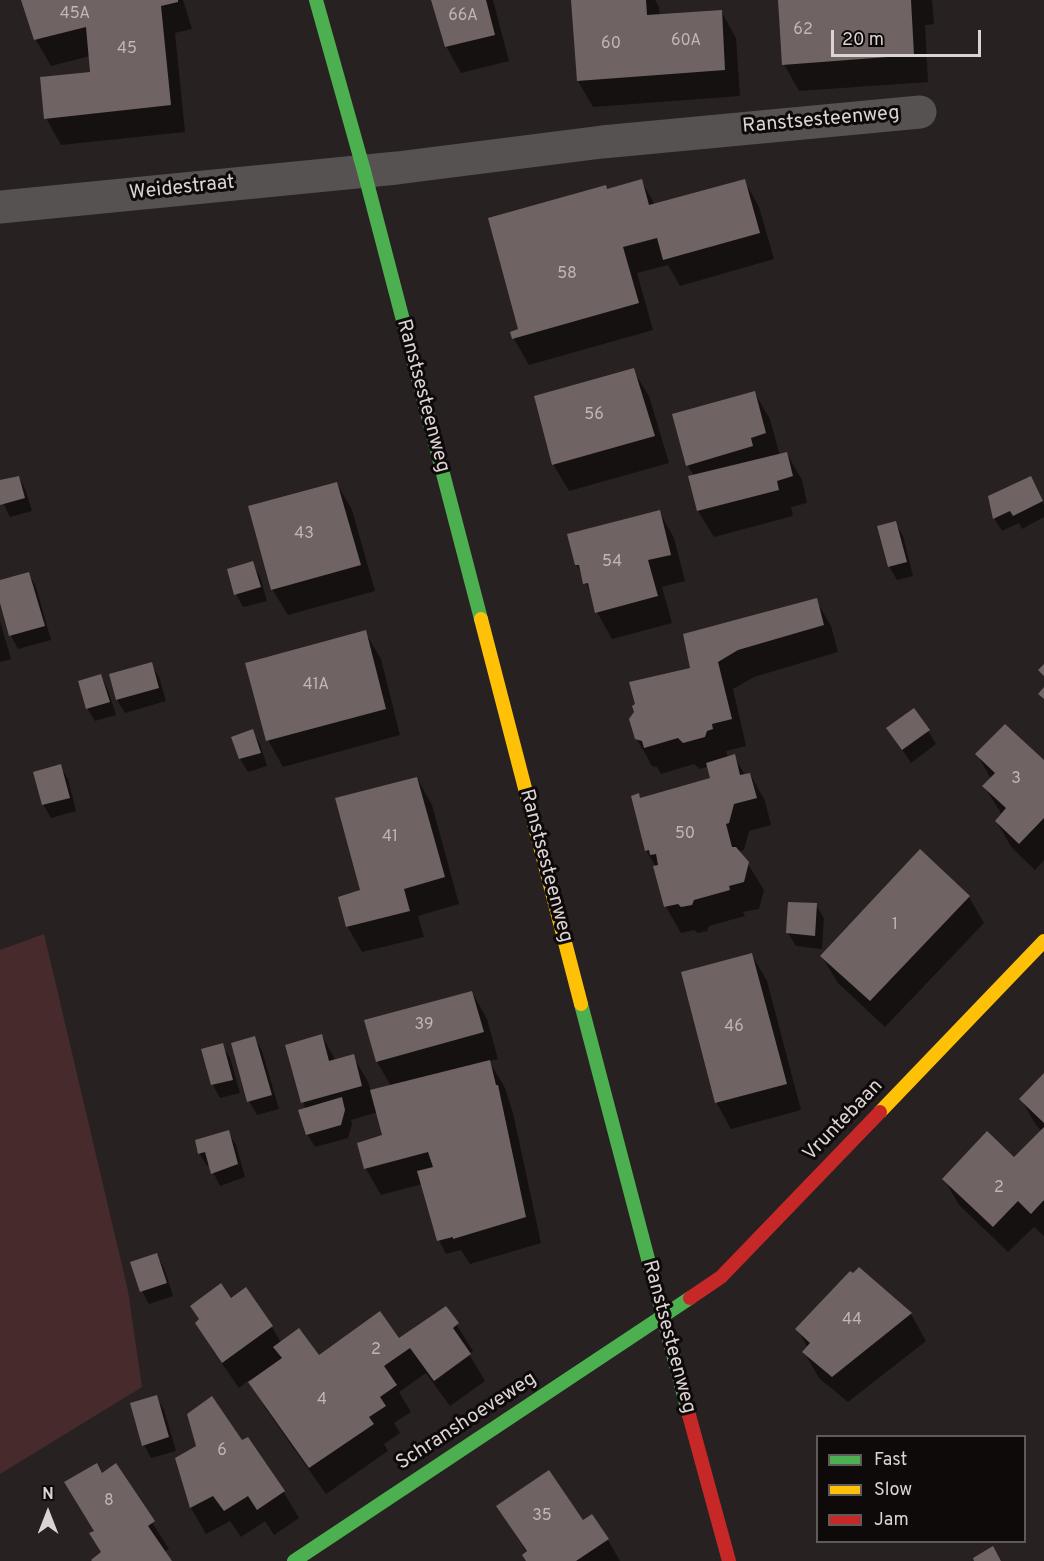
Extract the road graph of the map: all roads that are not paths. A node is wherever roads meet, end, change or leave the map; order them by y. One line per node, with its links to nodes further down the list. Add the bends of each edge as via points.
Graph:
1 (316, 0): 3 (street, Ranstsesteenweg)
2 (920, 112): 3 (street, Ranstsesteenweg, via 602,142)
3 (364, 171): 4 (street, Weidestraat); 6 (street, Ranstsesteenweg)
4 (0, 207)
5 (1044, 941): 6 (street, Vruntebaan, via 722,1277)
6 (662, 1317): 7 (street, Schranshoeveweg); 8 (street, Ranstsesteenweg)
7 (294, 1561)
8 (729, 1561)

